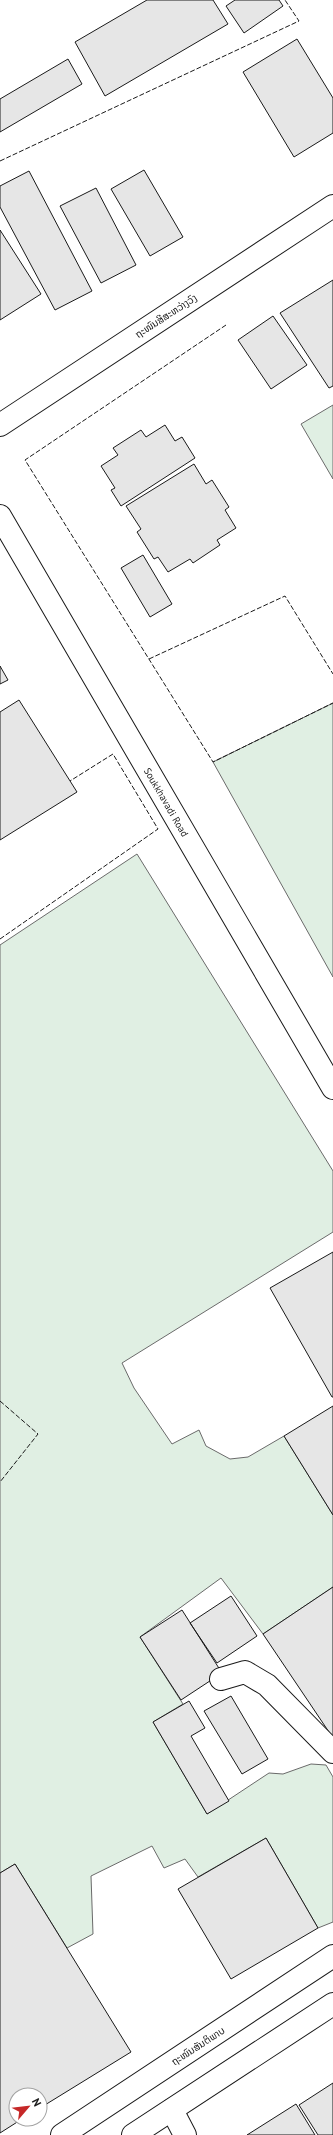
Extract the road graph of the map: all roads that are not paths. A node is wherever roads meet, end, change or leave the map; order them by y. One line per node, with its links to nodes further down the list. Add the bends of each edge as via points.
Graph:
1 (333, 206): 2 (street, ຖະໜົນສີສະຫວ່າງວົງ)
2 (0, 425)
3 (0, 516): 4 (street, Soukkhavadi Road)
4 (333, 1088)
5 (221, 1679): 6 (street, via 245,1672 267,1686)
6 (333, 1752)
7 (333, 1956): 10 (street, ຖະໜົນສັນຕິພາບ)
8 (333, 2004): 9 (street)
9 (172, 2110): 11 (street); 12 (street)
10 (62, 2135)
11 (133, 2135)
12 (185, 2135)

